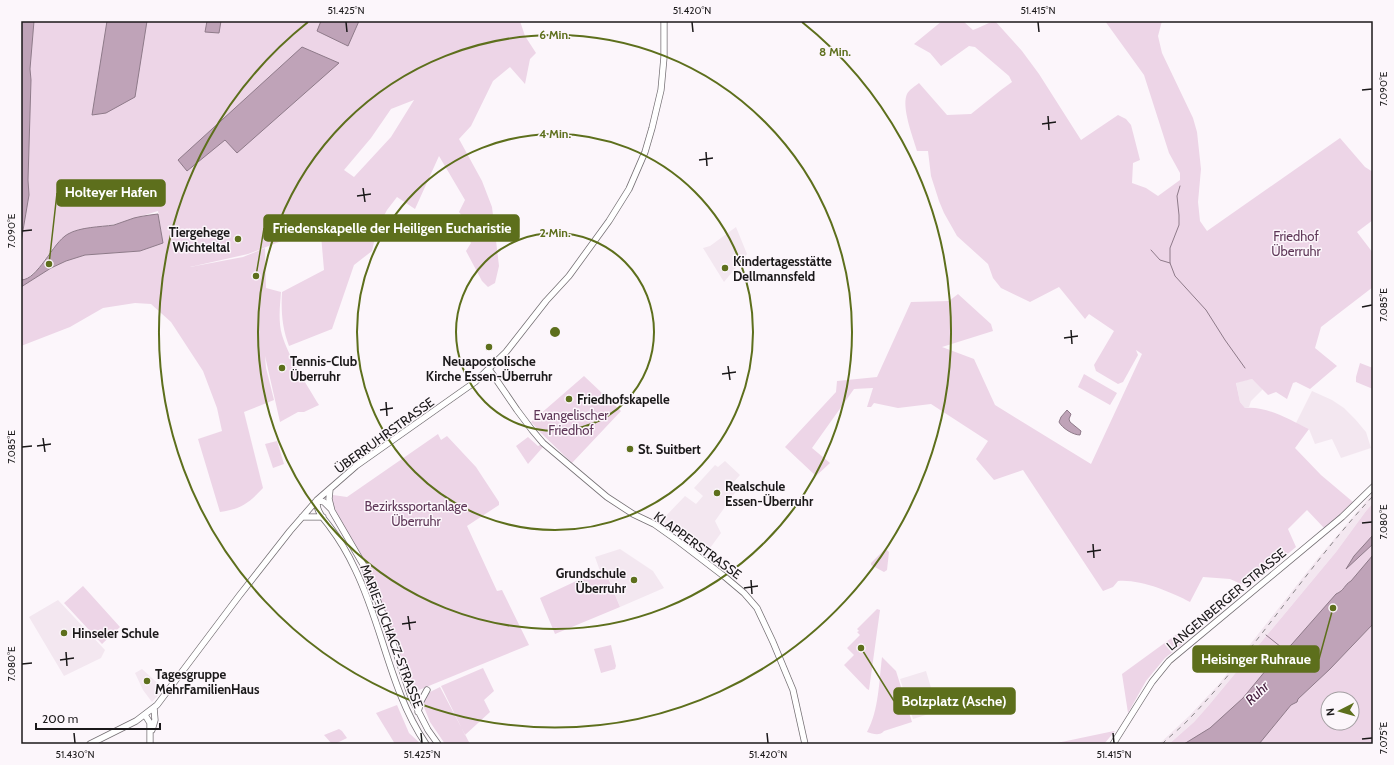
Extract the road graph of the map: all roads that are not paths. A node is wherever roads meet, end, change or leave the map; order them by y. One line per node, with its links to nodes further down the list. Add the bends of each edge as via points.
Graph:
1 (664, 21): 2 (main road, ÜBERRUHRSTRASSE, via 661,90 647,145 629,189 569,276)
2 (489, 369): 4 (main road, ÜBERRUHRSTRASSE, via 459,394 356,466); 18 (main road, KLAPPERSTRASSE, via 544,443 607,497 654,524 730,581 757,608 796,700)
3 (1373, 487): 19 (main road, LANGENBERGER STRASSE, via 1342,517 1169,661 1152,682)
4 (330, 489): 5 (main road, ÜBERRUHRSTRASSE); 6 (main road, MARIE-JUCHACZ-STRASSE)
5 (317, 500): 6 (main road, MARIE-JUCHACZ-STRASSE, via 324,502); 7 (main road, ÜBERRUHRSTRASSE); 8 (main road, MARIE-JUCHACZ-STRASSE, via 317,509)
6 (332, 511): 11 (main road, MARIE-JUCHACZ-STRASSE, via 364,566)
7 (302, 517): 8 (main road); 10 (main road, ÜBERRUHRSTRASSE)
8 (323, 517): 16 (main road, MARIE-JUCHACZ-STRASSE, via 355,570 368,599 402,700)
9 (427, 690): 11 (main road)
10 (154, 708): 12 (main road, ÜBERRUHRSTRASSE); 13 (main road, via 155,720)
11 (418, 712): 17 (main road, MARIE-JUCHACZ-STRASSE)
12 (145, 715): 13 (main road, via 150,723); 14 (main road, ÜBERRUHRSTRASSE)
13 (151, 732): 15 (main road)
14 (90, 744)
15 (150, 744)
16 (426, 744)
17 (438, 744)
18 (805, 744)
19 (1113, 744)

